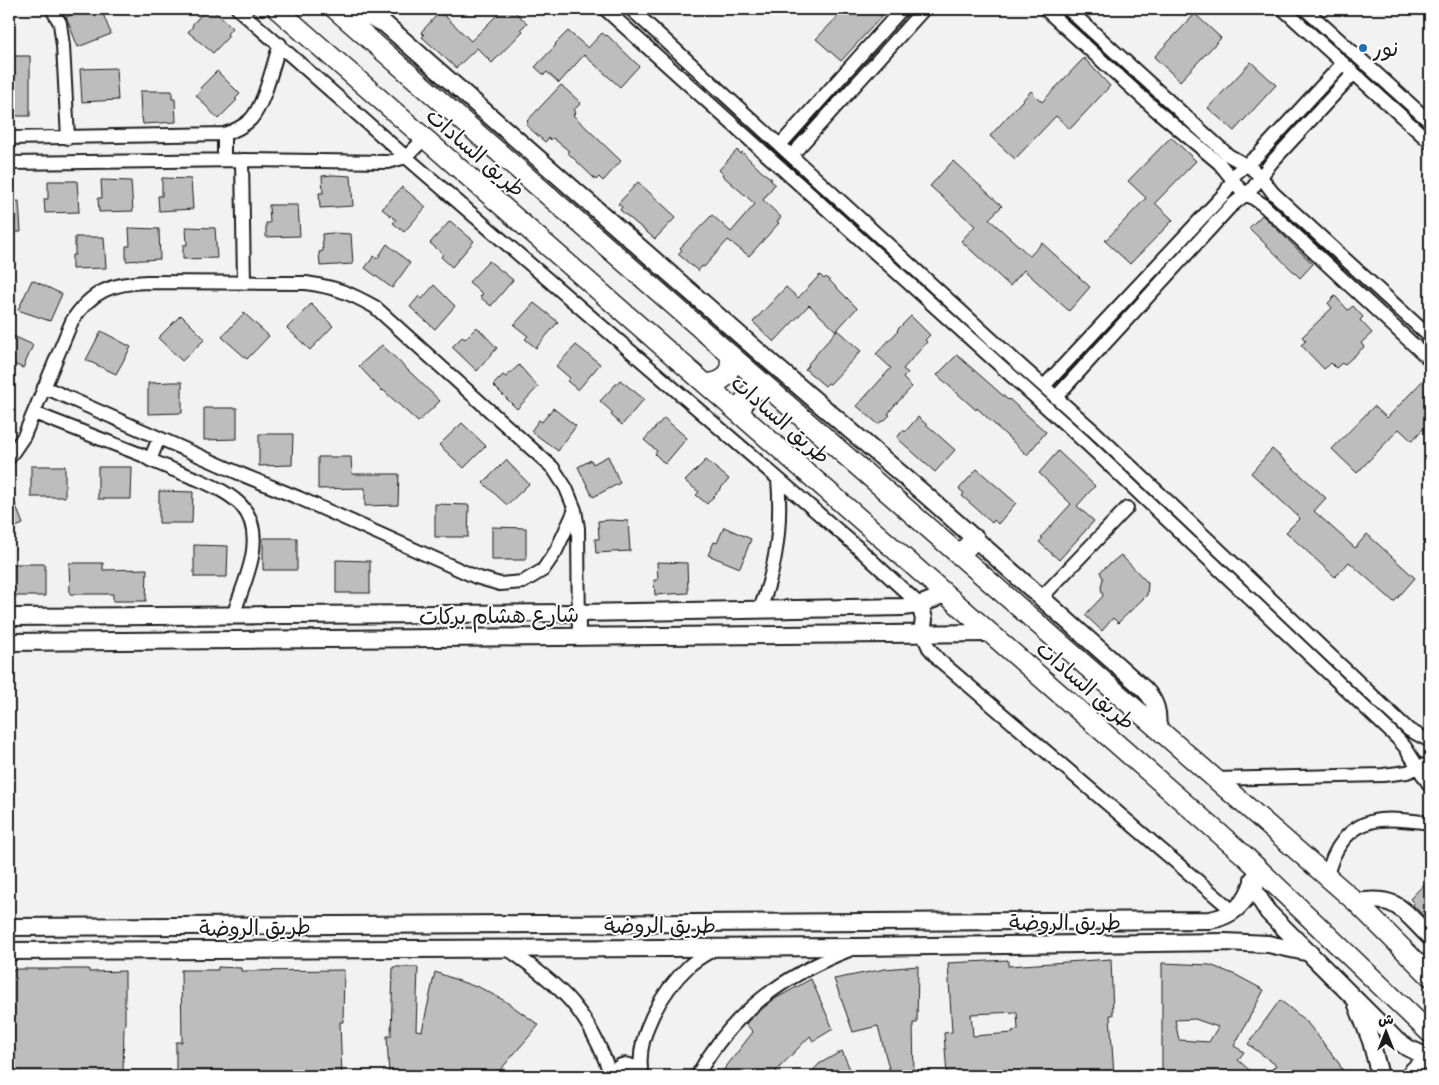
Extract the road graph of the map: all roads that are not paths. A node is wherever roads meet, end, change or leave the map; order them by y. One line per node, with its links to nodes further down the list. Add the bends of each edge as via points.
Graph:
1 (52, 9): 21 (street, via 60,23 63,46)
2 (238, 9): 13 (street)
3 (277, 9): 22 (main road, طريق السادات)
4 (605, 9): 18 (street)
5 (631, 9): 16 (street)
6 (902, 9): 24 (street)
7 (924, 9): 25 (street)
8 (1045, 9): 32 (street, via 1219,163)
9 (1068, 9): 30 (street, via 1228,155)
10 (1283, 9): 14 (street)
11 (1305, 9): 17 (street)
12 (339, 13): 38 (main road, طريق السادات); 57 (street, via 365,15 385,24)
13 (280, 44): 19 (street, via 260,104 239,129); 26 (street)
14 (1343, 63): 15 (street); 30 (street, via 1258,155)
15 (1354, 73): 23 (street); 31 (street, via 1271,162)
16 (744, 112): 18 (street); 24 (street)
17 (1430, 122)
18 (732, 124): 35 (street)
19 (224, 134): 21 (street); 27 (street)
20 (9, 138): 21 (street)
21 (68, 138)
22 (425, 138): 26 (street); 42 (main road, طريق السادات)
23 (1430, 142)
24 (780, 145): 25 (street)
25 (792, 156): 33 (street)
26 (406, 157): 28 (street, via 379,162); 54 (street)
27 (224, 160): 28 (street); 29 (street)
28 (242, 160): 36 (street)
29 (9, 163)
30 (1245, 164): 31 (street); 32 (street)
31 (1261, 178): 34 (street); 37 (street, via 1273,193)
32 (1232, 180): 34 (street); 43 (street, via 1222,198)
33 (827, 188): 35 (street); 39 (street)
34 (1247, 194): 40 (street, via 1262,204); 46 (street, via 1230,207)
35 (816, 200): 41 (street)
36 (244, 282): 44 (street, via 125,282 104,290 80,308); 56 (street, via 331,286 375,307 553,468)
37 (1430, 337)
38 (730, 355): 42 (main road, via 731,366 726,376 718,383); 45 (main road, طريق السادات)
39 (1012, 358): 41 (street); 43 (street)
40 (1430, 360)
41 (1003, 368): 51 (street)
42 (706, 384): 48 (main road, طريق السادات)
43 (1044, 386): 46 (street)
44 (44, 387): 47 (street); 50 (street)
45 (769, 389): 48 (main road, via 757,389 748,394 742,404); 58 (main road, طريق السادات)
46 (1056, 397): 49 (street)
47 (34, 413): 52 (street); 53 (street)
48 (741, 415): 59 (main road, طريق السادات)
49 (1096, 433): 51 (street); 73 (street, via 1409,730)
50 (159, 438): 53 (street); 56 (street, via 476,578 500,584 523,582 542,570 556,552)
51 (1087, 444): 75 (street, via 1397,738)
52 (9, 458)
53 (150, 460): 64 (street, via 230,494 252,523 252,559)
54 (778, 479): 61 (street); 62 (street, via 780,528 777,553)
55 (1127, 508): 60 (street)
56 (575, 510): 63 (street)
57 (975, 539): 58 (main road); 60 (street)
58 (959, 555): 72 (main road, طريق السادات)
59 (944, 593): 61 (street, شارع هشام بركات); 67 (main road, طريق السادات)
60 (1041, 598): 72 (street, via 1151,697 1157,712)
61 (920, 605): 62 (street, شارع هشام بركات, via 904,608); 68 (street, via 924,619)
62 (760, 609): 63 (street, شارع هشام بركات)
63 (579, 613): 64 (street, شارع هشام بركات); 69 (street)
64 (233, 616): 66 (street, شارع هشام بركات)
65 (9, 617): 66 (street, شارع هشام بركات)
66 (146, 617): 70 (street)
67 (990, 633): 68 (street, شارع هشام بركات); 79 (main road, طريق السادات)
68 (922, 634): 69 (street, شارع هشام بركات); 82 (street, via 939,660)
69 (579, 636): 70 (street, شارع هشام بركات)
70 (146, 641): 71 (street, شارع هشام بركات)
71 (9, 642)
72 (1157, 729): 76 (main road, طريق السادات)
73 (1430, 741)
74 (1430, 763): 75 (street)
75 (1418, 768): 76 (street, via 1383,775); 77 (street)
76 (1214, 779): 80 (main road, طريق السادات)
77 (1430, 786)
78 (1430, 823): 80 (street, via 1380,820 1363,825 1337,846)
79 (1253, 873): 82 (street, via 1250,892 1243,903); 98 (street, via 1261,903); 101 (main road, طريق السادات)
80 (1327, 878): 81 (main road, طريق السادات)
81 (1356, 902): 88 (street, via 1384,900 1397,905); 99 (main road, طريق السادات)
82 (1227, 915): 84 (street, طريق الروضة, via 1201,920); 89 (street, via 1231,932)
83 (1024, 922): 84 (street, طريق الروضة); 86 (street, طريق الروضة); 91 (street)
84 (1066, 922): 90 (street)
85 (134, 926): 86 (street, طريق الروضة); 87 (street, طريق الروضة); 95 (street, via 137,938)
86 (184, 926): 96 (street, via 182,939)
87 (9, 927)
88 (1430, 937)
89 (1226, 942): 90 (street, طريق الروضة); 98 (street, طريق الروضة, via 1268,944)
90 (1066, 944): 91 (street, طريق الروضة)
91 (1025, 945): 92 (street, طريق الروضة)
92 (858, 947): 94 (street, طريق الروضة); 105 (street, via 789,978 757,1002 729,1029)
93 (506, 948): 94 (street, طريق الروضة); 96 (street, طريق الروضة); 104 (street, via 549,978 569,998 600,1045)
94 (716, 948): 103 (street, via 691,964 660,1002 641,1046)
95 (134, 950): 96 (street, طريق الروضة); 97 (street, طريق الروضة)
96 (186, 950)
97 (9, 951)
98 (1310, 953): 100 (street)
99 (1430, 976)
100 (1354, 999): 102 (street, via 1396,1040); 106 (street, via 1371,1040)
101 (1430, 1034)
102 (1430, 1059): 107 (street)
103 (641, 1073): 104 (street, via 633,1065 624,1064)
104 (611, 1076)
105 (697, 1076)
106 (1380, 1076)
107 (1409, 1076)

